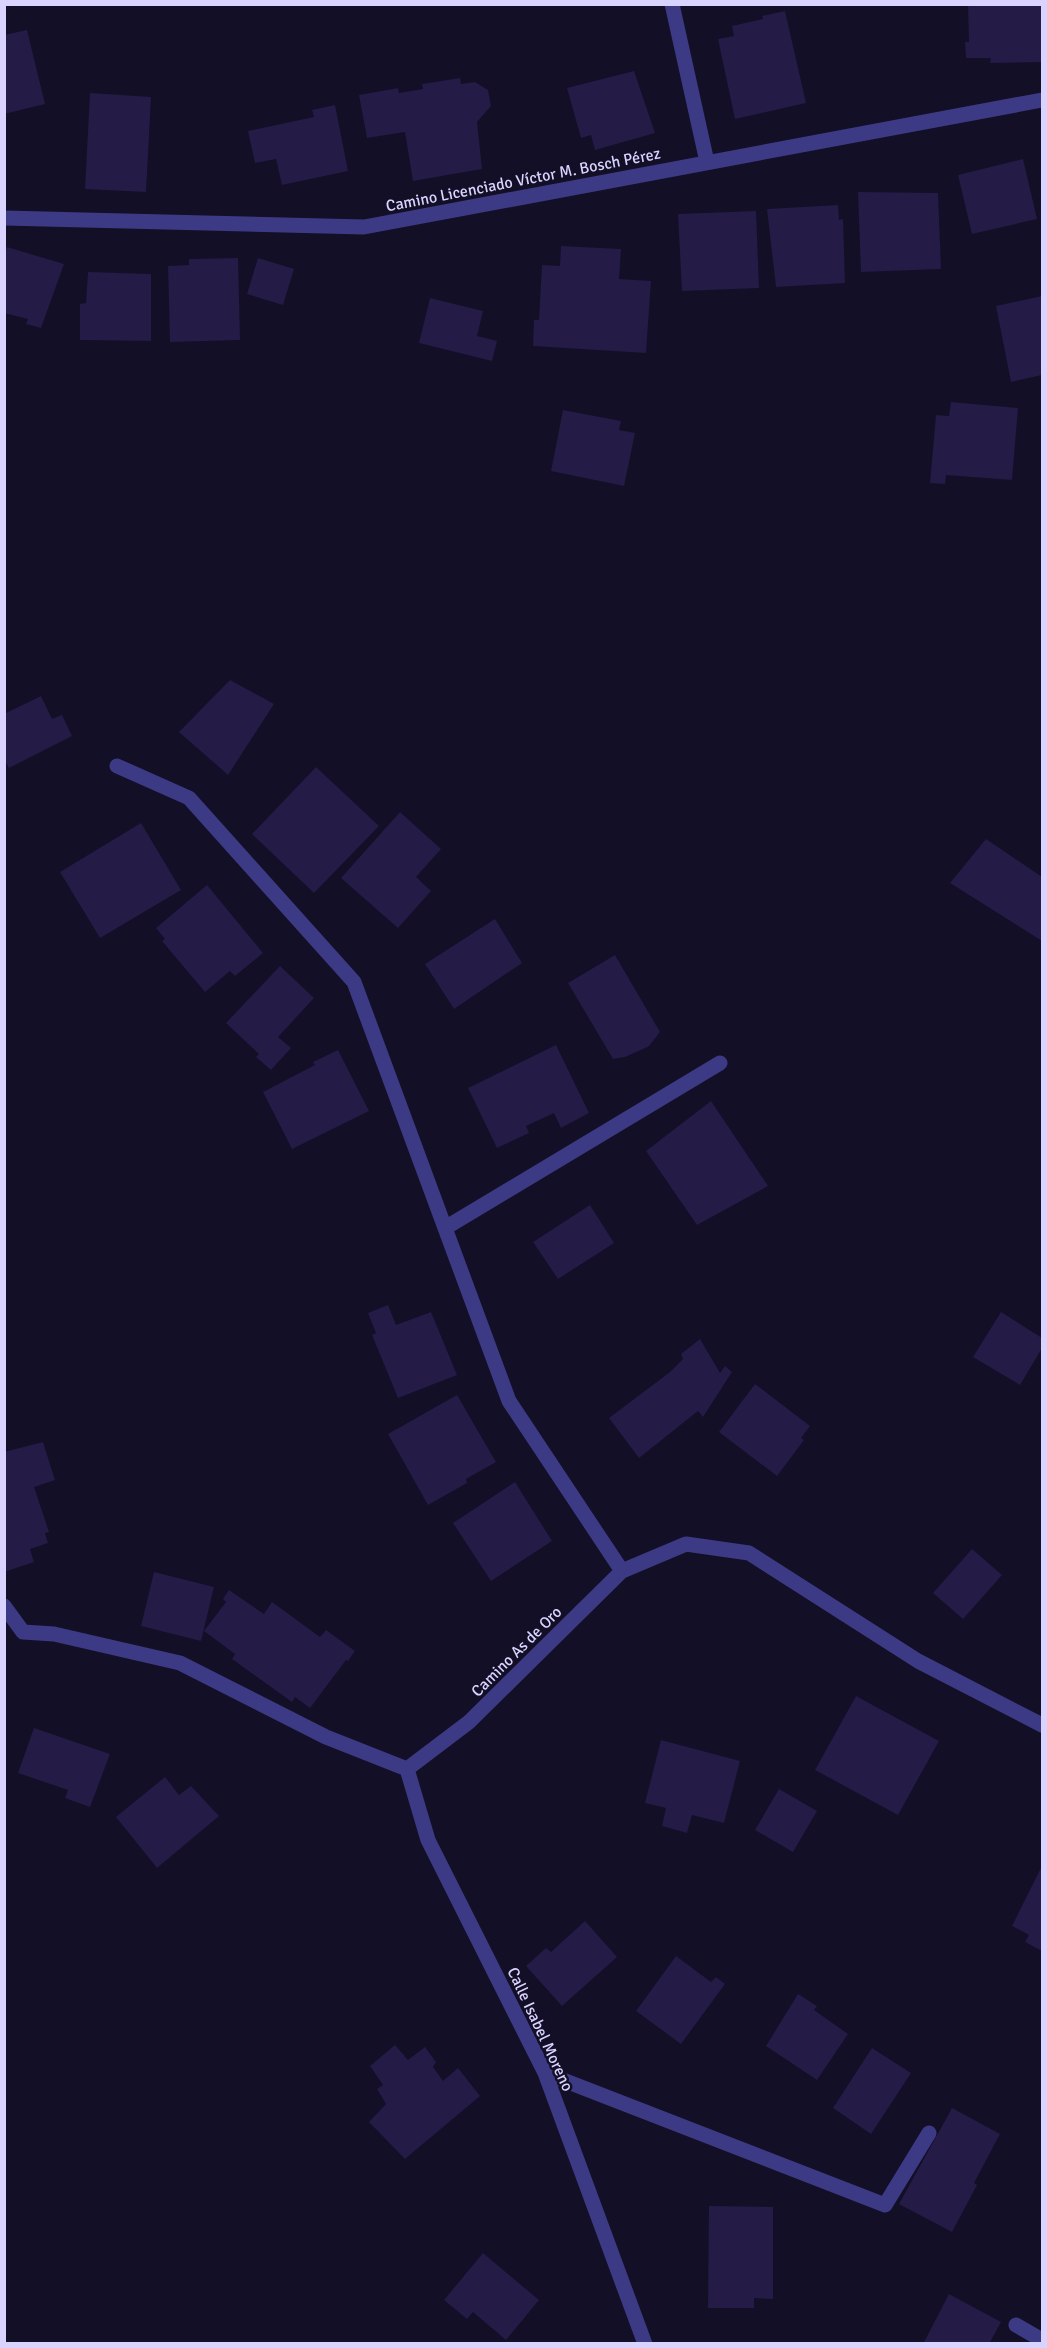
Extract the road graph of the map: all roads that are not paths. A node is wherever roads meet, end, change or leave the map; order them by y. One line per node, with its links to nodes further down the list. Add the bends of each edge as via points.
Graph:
1 (672, 4): 3 (street)
2 (1042, 100): 3 (street, Camino Licenciado Víctor M. Bosch Pérez)
3 (707, 162): 4 (street, Camino Licenciado Víctor M. Bosch Pérez, via 364,227)
4 (4, 218)
5 (117, 765): 7 (street, via 189,798 354,982)
6 (720, 1063): 7 (street)
7 (445, 1228): 8 (street, via 509,1401)
8 (622, 1571): 10 (street, Camino As de Oro, via 686,1544 749,1553 918,1661); 11 (street, Camino As de Oro, via 469,1722)
9 (4, 1606): 11 (street, via 23,1632 54,1634 180,1663 326,1737)
10 (1042, 1725)
11 (407, 1769): 12 (street, Calle Isabel Moreno, via 428,1840)
12 (545, 2073): 13 (street, via 885,2205); 16 (street, Calle Isabel Moreno)
13 (929, 2133)
14 (1017, 2325): 15 (street)
15 (1042, 2340)
16 (645, 2343)

